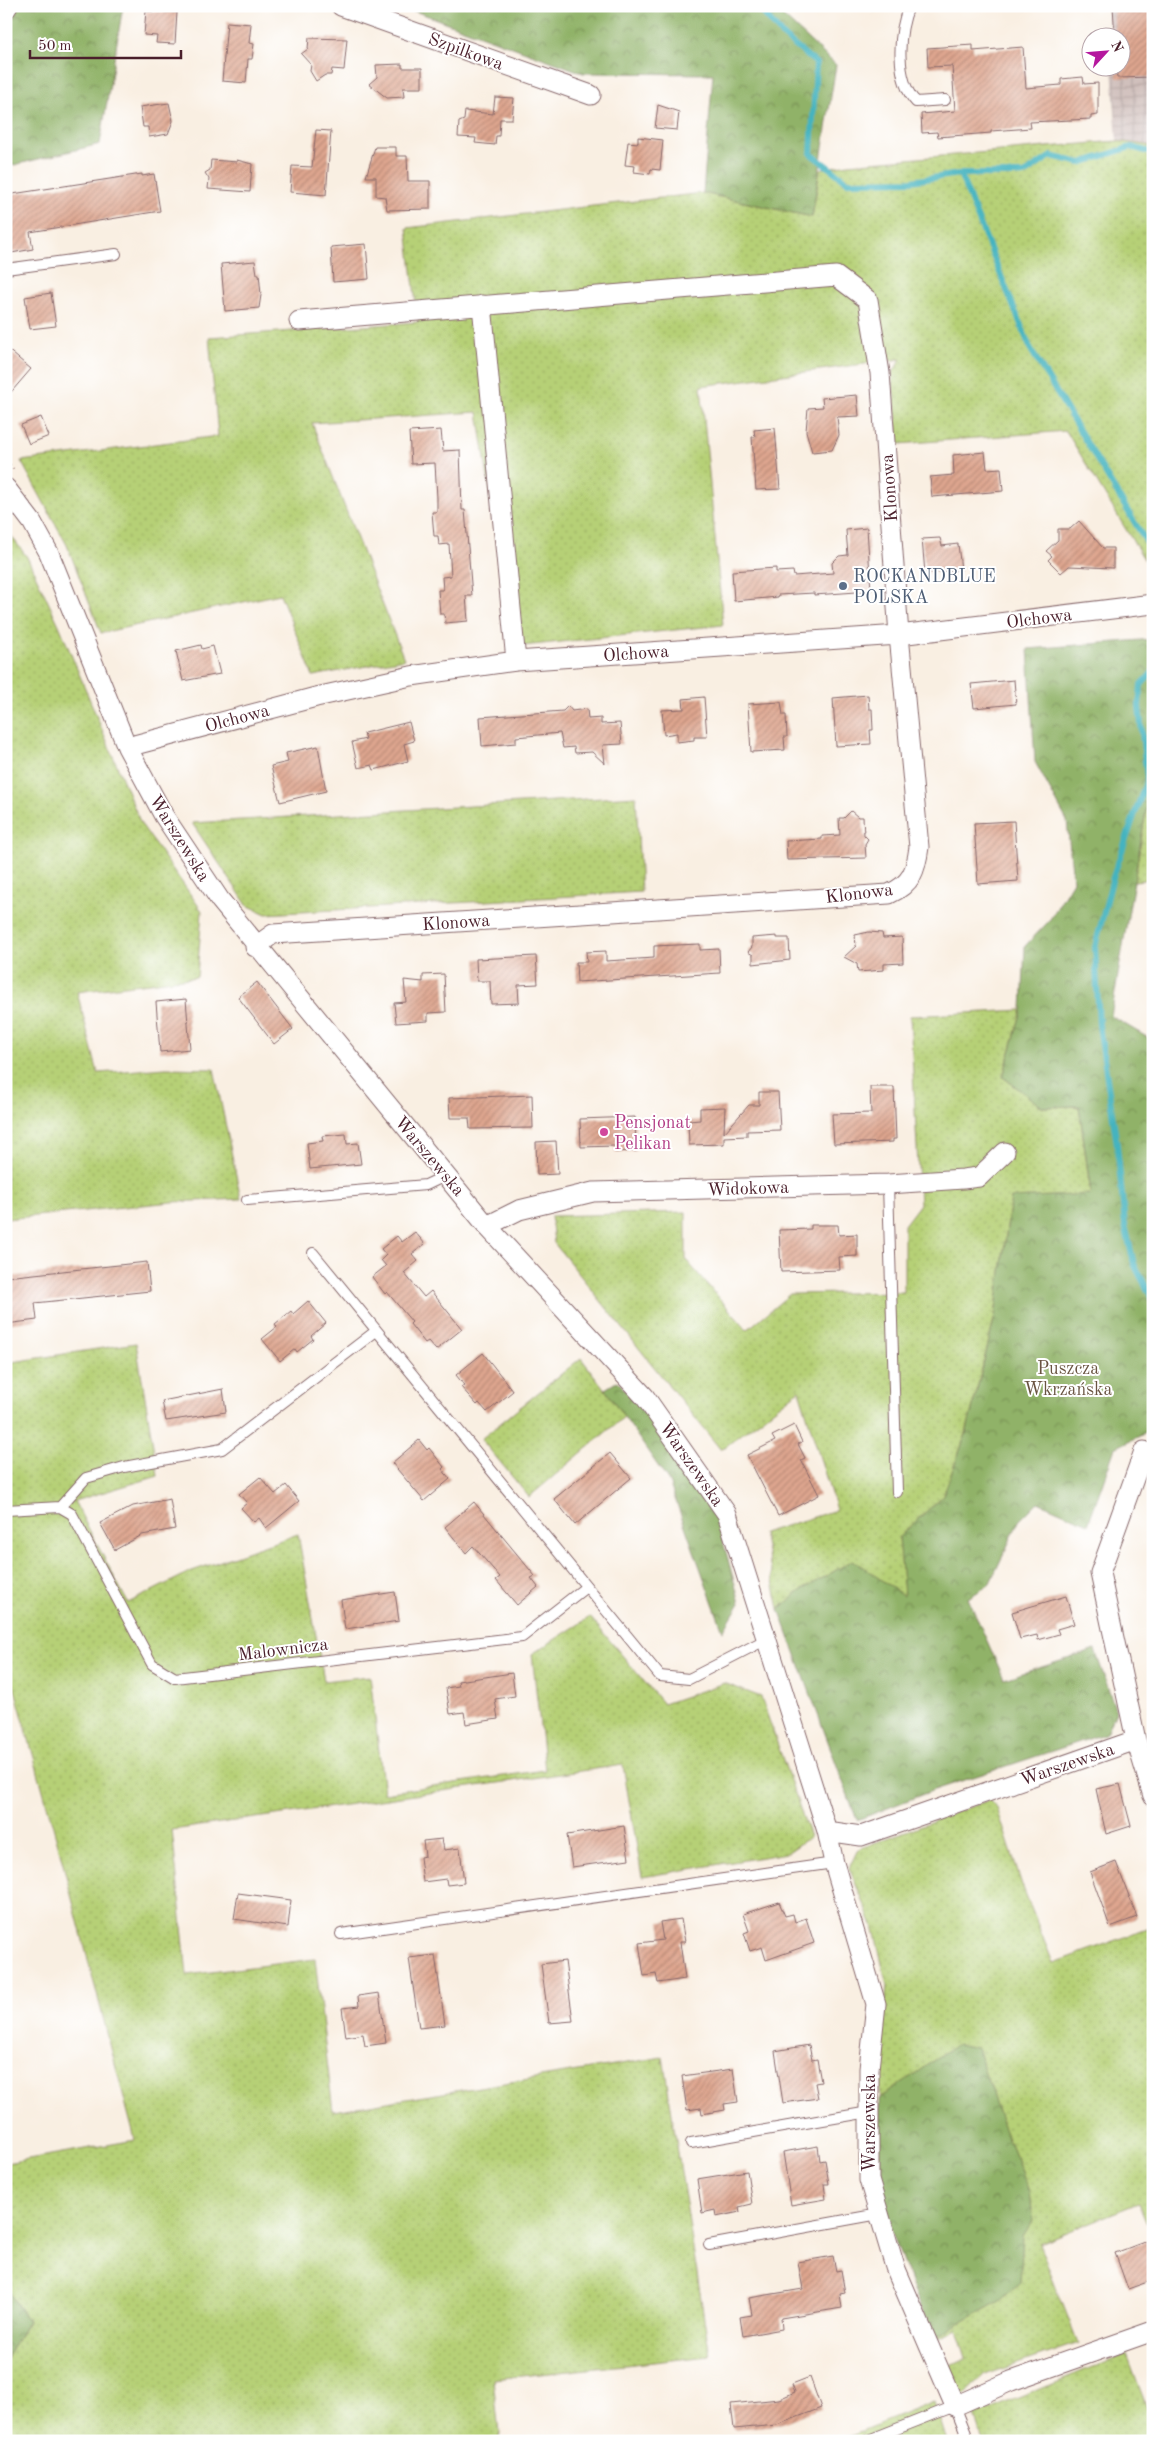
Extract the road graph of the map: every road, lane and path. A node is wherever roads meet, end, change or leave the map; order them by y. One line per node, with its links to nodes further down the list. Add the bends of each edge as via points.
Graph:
1 (342, 6): 3 (street, Szpilkowa)
2 (909, 6): 4 (lane, via 901,27 905,87 916,102)
3 (591, 95)
4 (946, 100)
5 (116, 254): 6 (lane)
6 (6, 269)
7 (482, 305): 8 (street); 11 (street, Klonowa, via 836,276 868,300 880,373); 12 (street)
8 (299, 321)
9 (6, 488): 13 (street, Warszewska, via 32,522 49,553)
10 (1153, 604): 11 (street, Olchowa)
11 (899, 635): 12 (street, Olchowa); 14 (street, Klonowa, via 919,847 911,880 901,889 889,894 273,934)
12 (516, 661): 13 (street, Olchowa, via 410,676 316,697)
13 (127, 747): 14 (street, Warszewska, via 186,852)
14 (256, 946): 16 (street, Warszewska)
15 (1004, 1152): 17 (street, Widokowa, via 978,1176)
16 (447, 1176): 18 (lane, via 426,1185); 19 (street, Warszewska)
17 (888, 1184): 19 (street, Widokowa, via 593,1192 519,1210); 23 (lane)
18 (247, 1200)
19 (487, 1226): 27 (street, Warszewska, via 645,1398 727,1514)
20 (313, 1253): 21 (lane)
21 (376, 1331): 24 (lane, via 222,1448 124,1467 86,1478); 26 (lane)
22 (1144, 1451): 28 (street, via 1100,1573)
23 (897, 1492)
24 (60, 1507): 25 (lane); 26 (lane, Malownicza, via 72,1514 152,1664 175,1678 522,1637)
25 (6, 1510)
26 (586, 1586): 27 (lane, via 660,1676 690,1679)
27 (767, 1639): 30 (street, Warszewska)
28 (1136, 1740): 29 (street); 30 (street, Warszewska, via 860,1836)
29 (1153, 1796)
30 (827, 1831): 31 (street, Warszewska)
31 (834, 1863): 32 (lane); 33 (street, Warszewska, via 876,2004 869,2069)
32 (341, 1934)
33 (869, 2112): 34 (lane); 35 (street, Warszewska, via 869,2180)
34 (691, 2143)
35 (879, 2214): 36 (lane); 38 (street, Warszewska, via 895,2267)
36 (709, 2244)
37 (1153, 2331): 38 (street, via 1011,2380)
38 (955, 2406): 39 (lane); 40 (lane)
39 (866, 2441)
40 (969, 2441)

